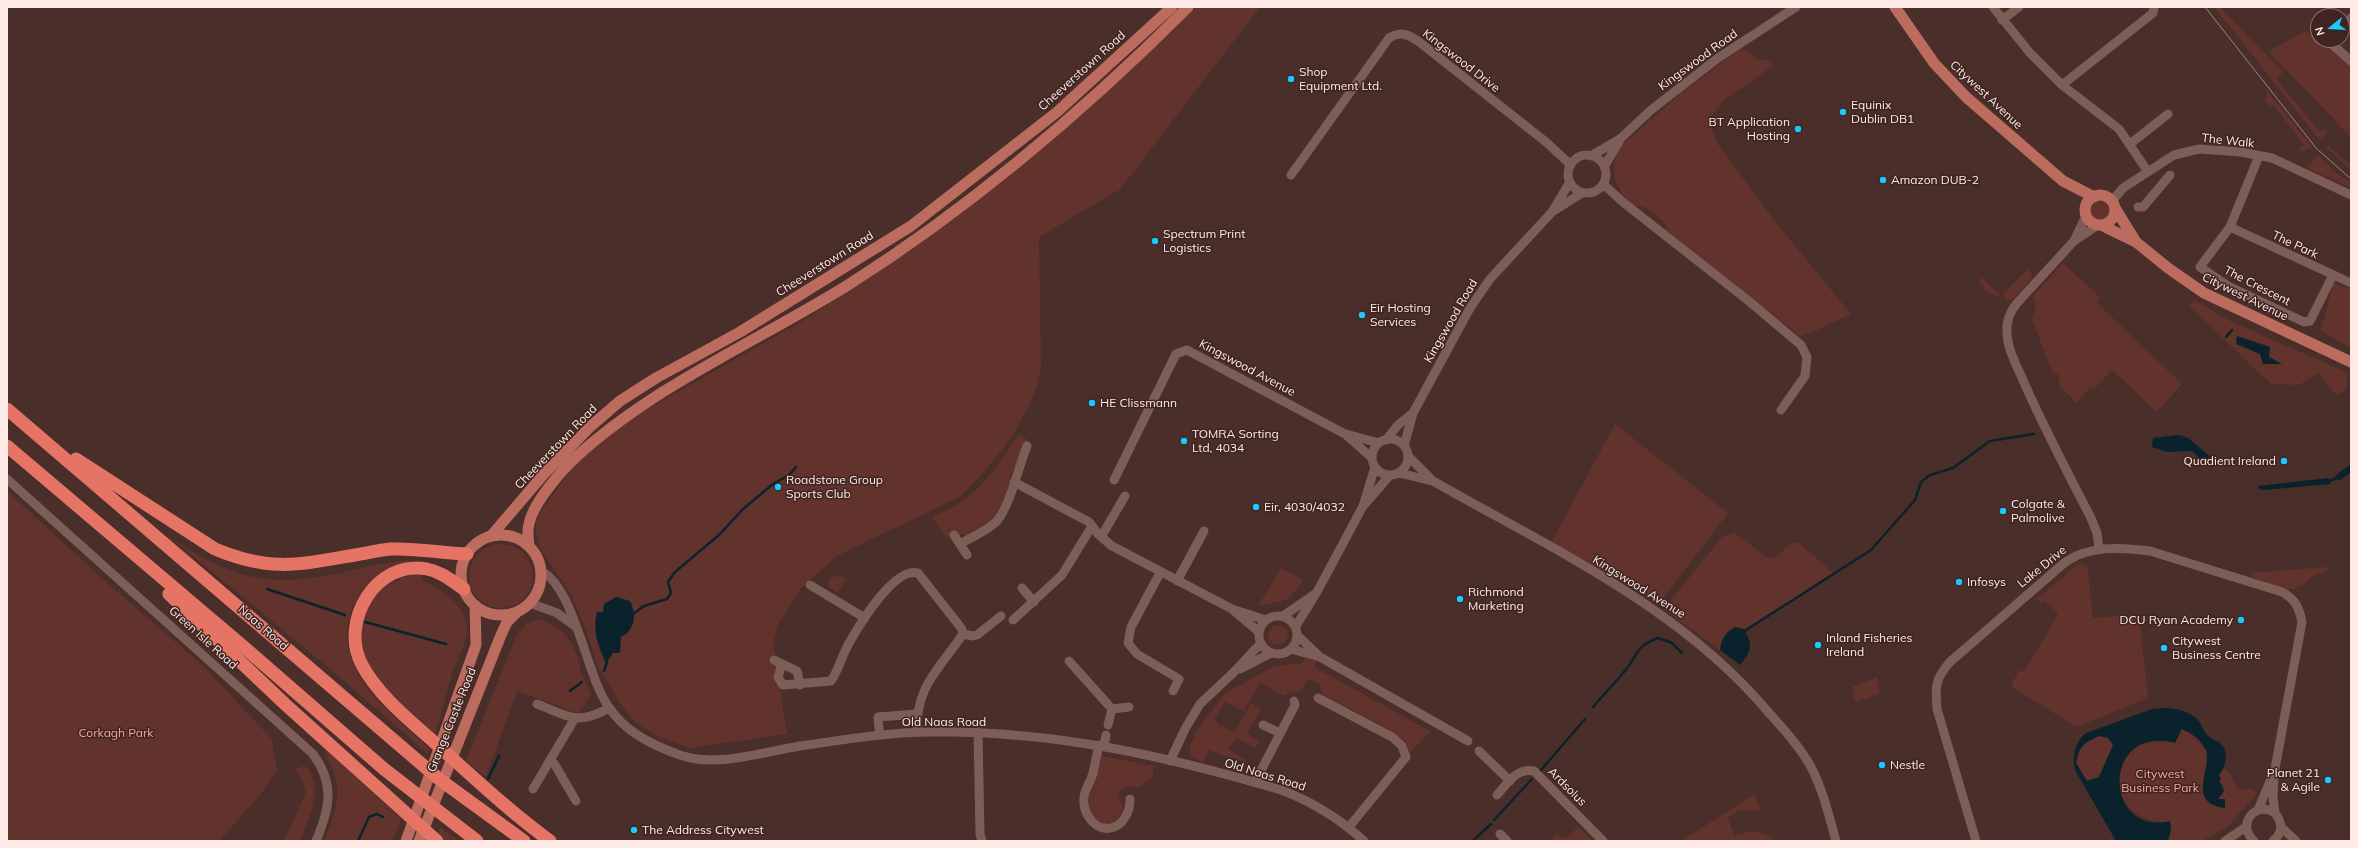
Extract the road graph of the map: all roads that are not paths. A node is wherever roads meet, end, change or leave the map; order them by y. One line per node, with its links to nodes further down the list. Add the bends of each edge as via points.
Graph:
1 (1172, 7): 63 (main road, Cheeverstown Road, via 1057,112 911,226 740,332 620,401 591,426 544,474)
2 (1188, 7): 66 (main road, Cheeverstown Road, via 1084,105 994,180 914,241 771,331 634,410 600,436 574,459 537,504 529,523)
3 (1796, 7): 14 (street, Kingswood Road, via 1679,87)
4 (1895, 7): 8 (main road, Citywest Avenue)
5 (1993, 7): 9 (street)
6 (2018, 7): 9 (street)
7 (2154, 7): 12 (street, via 2153,13)
8 (1902, 13): 23 (main road, Citywest Avenue, via 1934,63 1966,97)
9 (2002, 20): 12 (street)
10 (2336, 48): 11 (street)
11 (2351, 61)
12 (2062, 85): 15 (street, via 2118,129)
13 (2168, 114): 15 (street)
14 (1620, 139): 16 (street, Kingswood Road); 19 (street, Kingswood Road)
15 (2130, 144): 20 (street)
16 (1591, 156): 18 (street, via 1580,157); 19 (street, via 1597,158)
17 (2259, 156): 20 (street, The Walk, via 2209,148 2194,149 2174,155); 28 (street, The Walk, via 2272,158); 35 (street, The Crescent)
18 (1571, 165): 21 (street, Kingswood Drive, via 1546,142 1409,34 1401,33 1389,38); 24 (street)
19 (1604, 167): 26 (street, via 1606,178)
20 (2150, 170): 25 (street); 30 (street, The Walk, via 2123,188)
21 (1291, 175)
22 (2170, 175): 25 (street)
23 (2063, 181): 29 (main road, Citywest Avenue); 32 (main road, Citywest Avenue)
24 (1570, 182): 27 (street); 33 (street, Kingswood Road)
25 (2161, 183): 31 (street, via 2144,206)
26 (1603, 184): 27 (street, via 1594,192); 42 (street, via 1801,345 1807,357 1805,376)
27 (1582, 192): 33 (street, Kingswood Road)
28 (2351, 195)
29 (2094, 197): 30 (main road, via 2104,196); 32 (main road)
30 (2113, 205): 34 (main road, via 2112,220); 37 (main road, Citywest Avenue)
31 (2138, 207)
32 (2086, 211): 34 (main road, via 2090,222); 36 (street)
33 (1552, 212): 43 (street, Kingswood Road, via 1490,279 1470,308)
34 (2099, 225): 36 (street); 37 (main road, Citywest Avenue)
35 (2230, 227): 38 (street, The Park); 38 (street, The Crescent, via 2200,267 2217,280 2262,303 2304,322 2310,321)
36 (2074, 241): 67 (street, via 2012,309 2007,332 2008,344 2029,394 2097,533)
37 (2136, 242): 40 (main road, Citywest Avenue, via 2204,293)
38 (2333, 275): 39 (street, The Park)
39 (2351, 283)
40 (2351, 362)
41 (7, 409): 44 (highway, Naas Road)
42 (1781, 410)
43 (1413, 413): 46 (street, Kingswood Road); 49 (street, Kingswood Road)
44 (34, 432): 68 (highway, via 215,549 238,559 266,565 291,566 390,549 428,549); 138 (highway, Naas Road, via 439,779)
45 (1345, 434): 46 (street, Kingswood Avenue); 51 (street, Kingswood Avenue); 54 (street, Kingswood Avenue, via 1187,350 1176,354)
46 (1383, 441): 49 (street, via 1397,441); 51 (street, via 1374,450)
47 (7, 446): 57 (highway)
48 (1027, 446): 56 (street)
49 (1404, 446): 50 (street)
50 (1408, 456): 52 (street, via 1407,464); 55 (street, Kingswood Avenue)
51 (1373, 462): 52 (street, via 1381,473); 59 (street)
52 (1395, 474): 55 (street, Kingswood Avenue); 59 (street)
53 (7, 478): 133 (street, Green Isle Road, via 313,754 322,766 329,797)
54 (1114, 480)
55 (1433, 481): 144 (street, Kingswood Avenue, via 1621,588 1658,611 1712,653 1762,703 1799,748 1818,782)
56 (1014, 482): 60 (street); 65 (street, via 1006,507 998,520)
57 (66, 495): 136 (highway, via 286,705); 137 (highway, via 384,769)
58 (1125, 496): 64 (street)
59 (1363, 506): 76 (street)
60 (1092, 526): 64 (street); 77 (street, via 1062,575)
61 (1204, 531): 72 (street)
62 (954, 535): 65 (street)
63 (491, 536): 66 (main road, via 514,537); 68 (main road, via 481,540)
64 (1101, 537): 71 (street)
65 (960, 544): 69 (street)
66 (528, 546): 70 (main road, via 536,555)
67 (2099, 549): 120 (street, Lake Drive, via 2132,548 2150,551 2282,592 2292,598 2302,622); 145 (street, Lake Drive, via 2079,554 2063,564 1950,662 1940,674 1936,692 1937,708)
68 (467, 554): 75 (main road, via 461,571)
69 (967, 555)
70 (541, 571): 78 (main road, via 539,588); 88 (street, Old Naas Road, via 549,575 568,605)
71 (1160, 573): 72 (street); 99 (street, via 1131,627 1128,643 1137,654 1179,679)
72 (1177, 581): 80 (street)
73 (810, 586): 84 (street)
74 (1022, 588): 77 (street)
75 (464, 589): 79 (main road); 139 (highway, via 442,573 426,569 405,570 393,574 373,587 362,604 356,622 355,647 362,665 396,707 476,780)
76 (1317, 592): 83 (street); 87 (street)
77 (1034, 602): 85 (street)
78 (530, 603): 81 (main road); 88 (street, via 562,615)
79 (475, 605): 81 (main road, via 495,614); 134 (main road, Grange Castle Road, via 476,645)
80 (1232, 609): 86 (street); 89 (street)
81 (516, 612): 135 (main road, Grange Castle Road, via 501,635)
82 (1001, 616): 90 (street, via 977,635)
83 (1283, 616): 86 (street, via 1277,615); 87 (street)
84 (865, 618): 90 (street, via 902,575 914,572 921,575 962,629); 98 (street, via 848,645 831,682)
85 (1013, 620)
86 (1266, 620): 89 (street)
87 (1296, 626): 91 (street)
88 (576, 627): 104 (street, Old Naas Road, via 592,676)
89 (1259, 632): 92 (street)
90 (963, 634): 106 (street, via 931,675)
91 (1298, 636): 93 (street); 95 (street)
92 (1261, 643): 94 (street); 97 (street)
93 (1291, 649): 94 (street, via 1282,654); 95 (street)
94 (1271, 653): 97 (street)
95 (1320, 657): 115 (street)
96 (1069, 661): 105 (street)
97 (1234, 672): 119 (street, via 1200,704)
98 (800, 685): 98 (street, via 797,671 778,662 780,682 783,685)
99 (1173, 691)
100 (1318, 698): 129 (street, via 1392,737 1402,746 1406,757)
101 (1294, 701): 113 (street, via 1295,704)
102 (537, 704): 107 (street)
103 (1129, 707): 105 (street)
104 (609, 708): 107 (street, via 589,718); 111 (street, Old Naas Road, via 623,724 646,742 688,758 736,758 806,745)
105 (1112, 709): 108 (street)
106 (917, 714): 110 (street, via 878,717); 111 (street)
107 (575, 718): 118 (street)
108 (1108, 725)
109 (1263, 725): 113 (street)
110 (879, 728)
111 (917, 732): 112 (street, Old Naas Road)
112 (978, 732): 116 (street, Old Naas Road, via 1039,736); 140 (street)
113 (1280, 733): 122 (street)
114 (1106, 736): 116 (street)
115 (1468, 741)
116 (1101, 746): 119 (street, Old Naas Road); 125 (street, via 1084,797 1088,815 1097,827 1103,829 1116,826 1128,813)
117 (1480, 751): 121 (street)
118 (550, 760): 123 (street); 126 (street, via 556,765)
119 (1170, 761): 122 (street, Old Naas Road)
120 (2274, 774): 127 (street, Lake Drive); 128 (street, Lake Drive)
121 (1510, 781): 124 (street, Ardsolus); 143 (street, Ardsolus, via 1526,769 1534,771)
122 (1255, 782): 129 (street, Old Naas Road, via 1305,799)
123 (533, 790)
124 (1497, 795)
125 (1130, 799)
126 (576, 801)
127 (2258, 810): 128 (street, via 2267,809); 130 (street, Lake Drive, via 2249,817)
128 (2275, 813): 131 (street, Lake Drive)
129 (1349, 827): 141 (street, Old Naas Road)
130 (2246, 827): 146 (street); 148 (street)
131 (2281, 827): 149 (street, via 2280,833); 150 (street)
132 (1500, 834): 142 (street)
133 (316, 841)
134 (406, 841)
135 (419, 841)
136 (437, 841)
137 (477, 841)
138 (524, 841)
139 (550, 841)
140 (982, 841)
141 (1364, 841)
142 (1507, 841)
143 (1603, 841)
144 (1836, 841)
145 (1976, 841)
146 (2225, 841)
147 (2250, 841): 148 (street)
148 (2253, 841)
149 (2273, 841)
150 (2296, 841)

